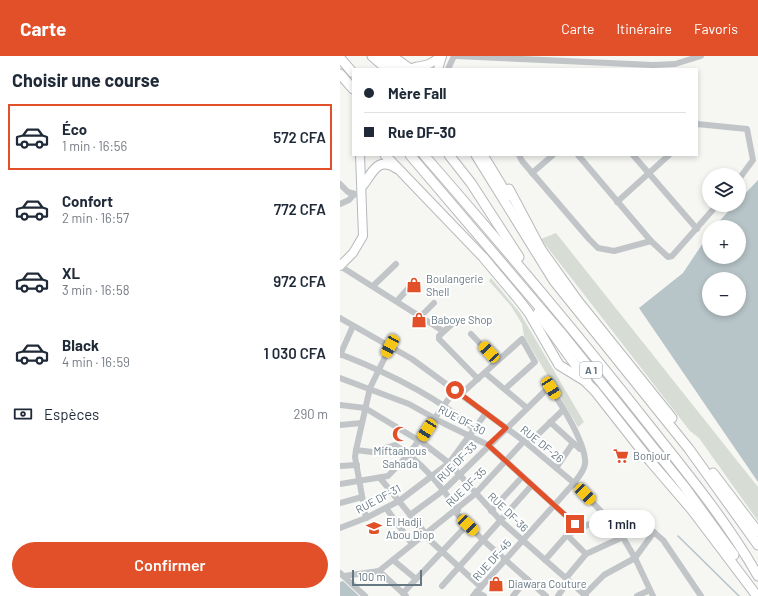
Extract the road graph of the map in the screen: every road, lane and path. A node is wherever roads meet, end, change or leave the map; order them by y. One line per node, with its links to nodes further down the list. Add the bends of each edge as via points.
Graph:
1 (364, 56): 9 (highway)
2 (372, 56): 10 (highway)
3 (382, 56): 11 (highway)
4 (392, 56): 12 (highway)
5 (442, 56): 13 (main road); 14 (main road)
6 (455, 56): 7 (street, via 653,65 676,64); 15 (street)
7 (701, 56)
8 (340, 58): 16 (highway)
9 (378, 68)
10 (386, 68)
11 (397, 68)
12 (414, 68)
13 (418, 68)
14 (438, 68)
15 (449, 68)
16 (352, 72)
17 (340, 74): 18 (highway)
18 (352, 88)
19 (700, 124): 35 (street, via 746,128 749,131 753,160)
20 (360, 156): 40 (main road)
21 (366, 156): 40 (main road)
22 (386, 156): 38 (highway)
23 (411, 156): 46 (highway, A 1)
24 (425, 156): 58 (highway, A 1)
25 (450, 156): 58 (highway)
26 (470, 156): 47 (highway, via 497,200)
27 (477, 156): 47 (highway)
28 (485, 156): 47 (highway)
29 (491, 156): 47 (highway)
30 (520, 156): 36 (street)
31 (552, 156): 36 (street)
32 (579, 156): 41 (street)
33 (634, 156): 37 (street)
34 (668, 156): 37 (street)
35 (746, 170)
36 (532, 173): 45 (street, via 598,248 614,251)
37 (649, 173): 41 (street); 44 (street)
38 (403, 174): 40 (highway, via 395,167 385,164 374,168); 70 (highway, via 483,257 519,300 559,365 585,381)
39 (340, 184): 40 (street, via 348,192)
40 (360, 193): 42 (street); 49 (main road, via 363,236)
41 (617, 202): 45 (street)
42 (340, 204)
43 (711, 212): 44 (street)
44 (697, 229): 45 (street, via 670,257)
45 (651, 241)
46 (496, 254): 70 (highway); 151 (highway, A 1, via 684,486 717,531)
47 (542, 257): 123 (highway, via 676,423); 130 (highway, via 554,281 689,449)
48 (396, 264): 51 (street)
49 (340, 266): 51 (street)
50 (413, 282): 52 (street)
51 (373, 286): 52 (street)
52 (397, 301): 54 (street)
53 (434, 304): 54 (street)
54 (421, 316): 59 (street)
55 (340, 318): 57 (street, RUE DF-26)
56 (453, 323): 59 (street)
57 (354, 326): 61 (street, RUE DF-26); 62 (street)
58 (572, 329): 137 (highway, A 1, via 709,501)
59 (444, 331): 67 (street, via 440,338)
60 (471, 334): 63 (street)
61 (390, 346): 64 (street); 71 (street, RUE DF-26)
62 (340, 354): 64 (street)
63 (497, 361): 65 (street); 69 (street, via 522,339 535,362)
64 (378, 369): 68 (street); 73 (street)
65 (484, 373): 67 (street); 69 (street)
66 (340, 378): 68 (street, RUE DF-30)
67 (478, 379): 71 (street)
68 (370, 388): 74 (street); 78 (street, RUE DF-30)
69 (505, 389): 75 (street)
70 (595, 391): 151 (highway)
71 (458, 392): 73 (street); 77 (street, RUE DF-26)
72 (340, 405): 74 (street)
73 (443, 406): 78 (street); 83 (street, via 457,413)
74 (365, 408): 80 (street); 85 (street, RUE DF-36)
75 (527, 408): 76 (street, RUE DF-33, via 549,387); 82 (street, RUE DF-33)
76 (564, 410): 79 (street, RUE DF-35); 90 (street)
77 (486, 413): 82 (street, RUE DF-26); 83 (street, RUE DF-31)
78 (435, 418): 84 (street, RUE DF-30); 85 (street)
79 (550, 422): 86 (street, RUE DF-35); 87 (street)
80 (362, 423): 81 (street); 89 (street)
81 (340, 425)
82 (506, 428): 86 (street, RUE DF-26); 88 (street, RUE DF-33)
83 (474, 429): 84 (street, RUE DF-31)
84 (469, 435): 88 (street, RUE DF-30); 93 (street, RUE DF-31)
85 (419, 442): 91 (street); 93 (street, RUE DF-36)
86 (526, 443): 92 (street, RUE DF-35); 96 (street, RUE DF-26)
87 (574, 443): 90 (street); 96 (street)
88 (488, 445): 92 (street, RUE DF-30); 98 (street, RUE DF-33)
89 (356, 450): 91 (street, via 372,452 394,446); 94 (street)
90 (583, 451): 102 (street, RUE DF-45, via 585,466)
91 (409, 454): 97 (street); 100 (street, via 388,476)
92 (506, 461): 99 (street, RUE DF-30); 106 (street, RUE DF-35)
93 (449, 463): 97 (street, RUE DF-31); 98 (street, RUE DF-36)
94 (357, 465): 95 (street); 101 (street)
95 (340, 466)
96 (556, 468): 102 (street, RUE DF-26)
97 (432, 475): 105 (street); 108 (street, RUE DF-31)
98 (459, 475): 105 (street, RUE DF-33); 106 (street, RUE DF-36)
99 (522, 477): 104 (street, RUE DF-30); 113 (street)
100 (380, 478): 101 (street); 108 (street)
101 (360, 481): 103 (street); 107 (street)
102 (574, 483): 110 (street, RUE DF-45); 115 (street, RUE DF-26)
103 (340, 484)
104 (532, 485): 110 (street, RUE DF-30); 117 (street)
105 (444, 490): 112 (street); 114 (street, RUE DF-33)
106 (476, 494): 112 (street, RUE DF-35); 113 (street, RUE DF-36)
107 (362, 497): 109 (street); 116 (street)
108 (399, 501): 111 (street, RUE DF-31); 114 (street)
109 (340, 503)
110 (554, 505): 118 (street, RUE DF-30); 127 (street, RUE DF-45)
111 (386, 508): 116 (street, RUE DF-31); 129 (street)
112 (457, 511): 120 (street); 124 (street, RUE DF-35)
113 (491, 511): 117 (street, RUE DF-36)
114 (410, 515): 124 (street)
115 (606, 516): 125 (street); 126 (street, RUE DF-26)
116 (366, 518): 121 (street, RUE DF-31)
117 (501, 521): 127 (street, RUE DF-36); 128 (street)
118 (575, 524)
119 (644, 524): 122 (street)
120 (468, 525): 128 (street); 131 (street)
121 (340, 528)
122 (654, 532): 133 (street); 158 (street, via 663,540)
123 (758, 532)
124 (425, 534): 129 (street, RUE DF-35); 131 (street)
125 (567, 535): 132 (street); 136 (street)
126 (623, 538): 132 (street); 133 (street, RUE DF-26)
127 (524, 540): 135 (street, RUE DF-45); 136 (street, RUE DF-36)
128 (484, 541): 135 (street); 138 (street)
129 (412, 544): 134 (street, RUE DF-35)
130 (758, 545)
131 (442, 551): 138 (street); 144 (street)
132 (586, 554): 145 (street)
133 (635, 558): 148 (street, RUE DF-26); 150 (street, via 604,575)
134 (393, 560): 139 (street, RUE DF-35); 144 (street)
135 (506, 560): 143 (street); 147 (street, RUE DF-45)
136 (545, 560): 145 (street, RUE DF-36)
137 (750, 562): 140 (highway); 142 (highway, A 1)
138 (459, 568): 146 (street); 147 (street)
139 (379, 571): 141 (street); 149 (street)
140 (758, 572)
141 (342, 574): 152 (street)
142 (758, 576)
143 (527, 579): 154 (street); 155 (street)
144 (416, 580): 149 (street)
145 (567, 580): 150 (street, RUE DF-36); 156 (street)
146 (442, 586)
147 (477, 592): 153 (street)
148 (651, 593): 157 (street)
149 (404, 595)
150 (585, 595)
151 (758, 595)
152 (365, 596)
153 (484, 596)
154 (513, 596)
155 (546, 596)
156 (558, 596)
157 (637, 596)
158 (701, 596)

